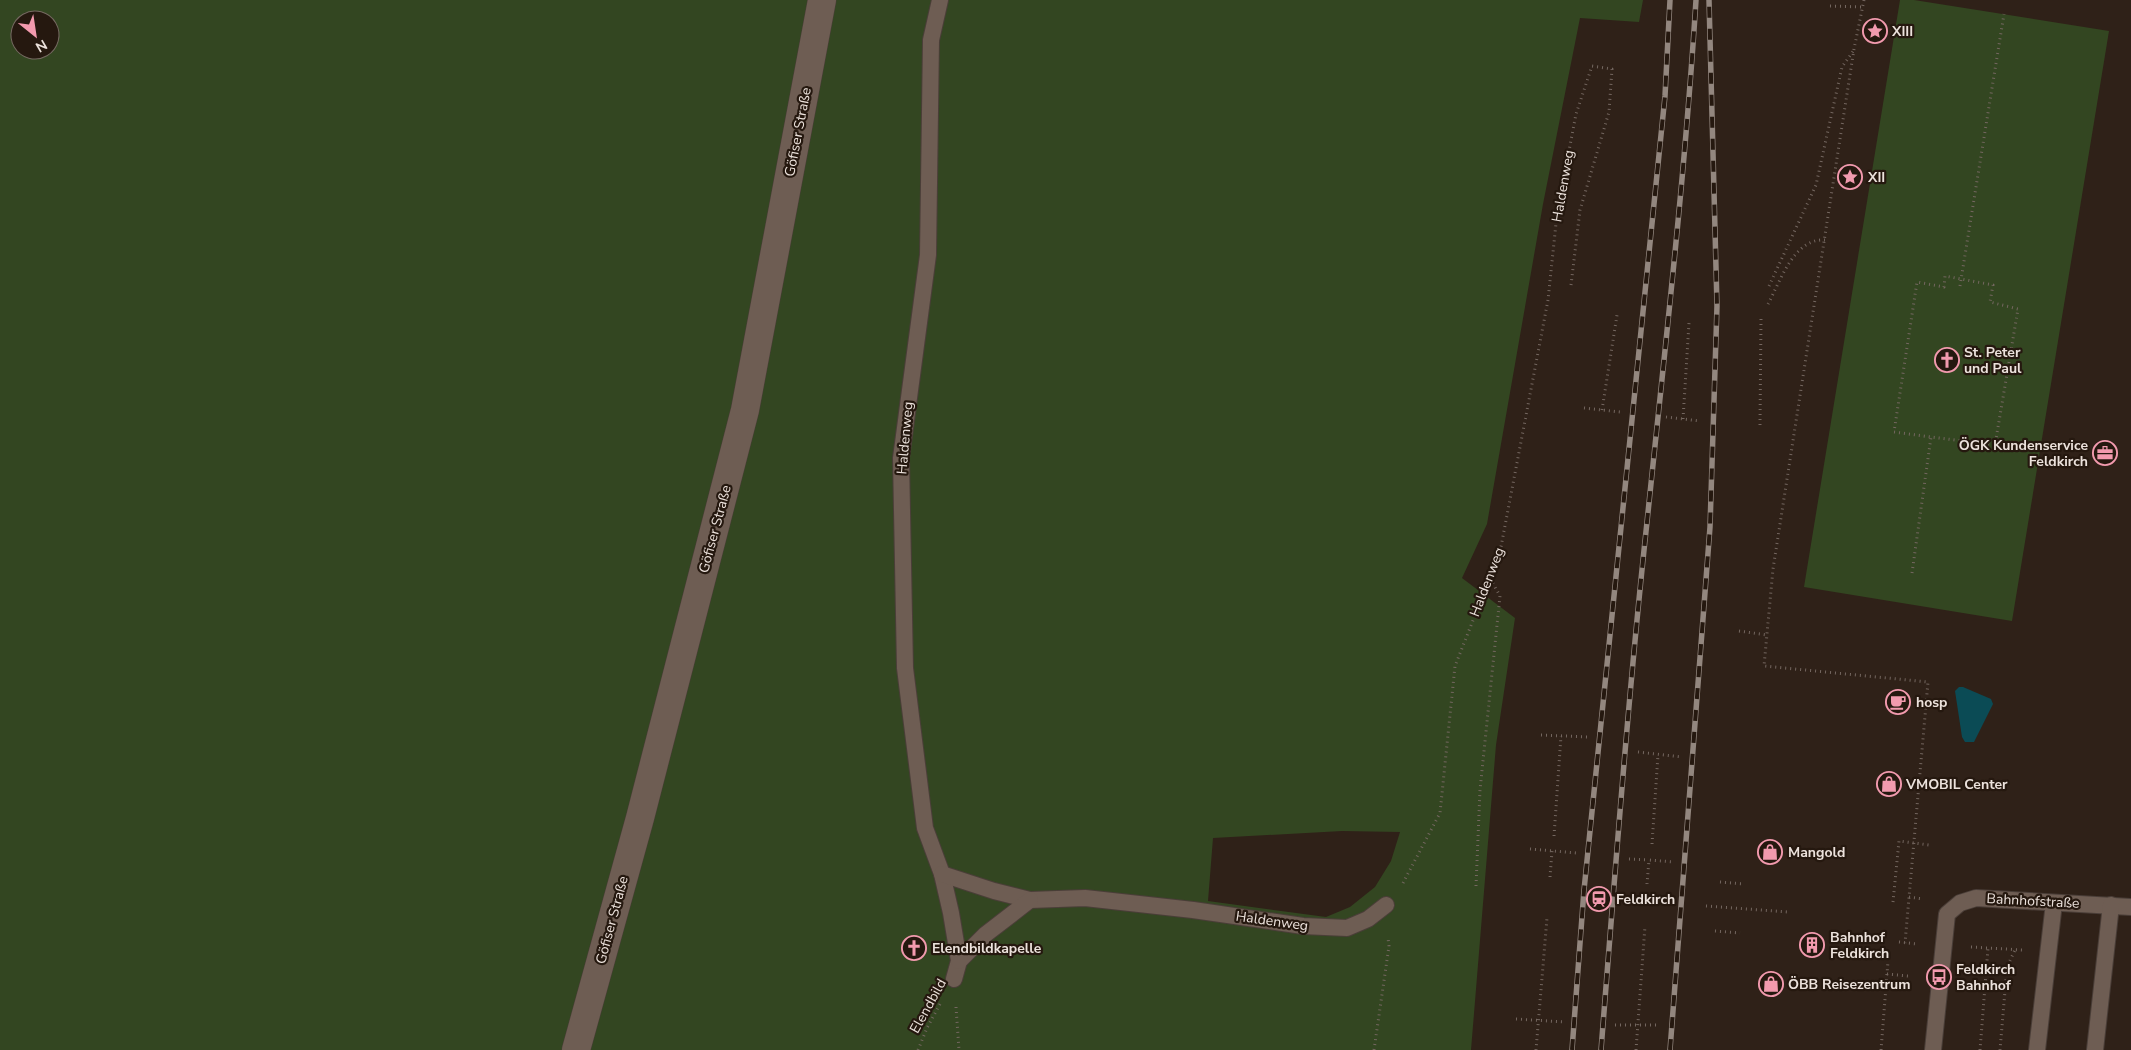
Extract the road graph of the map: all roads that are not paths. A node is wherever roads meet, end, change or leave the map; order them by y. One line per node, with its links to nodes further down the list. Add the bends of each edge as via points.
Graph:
1 (822, 0): 11 (main road, Göfiser Straße, via 745,410 640,818)
2 (940, 0): 3 (lane, Haldenweg, via 931,40 928,255 901,458 905,668 925,828)
3 (942, 874): 4 (lane, Haldenweg); 9 (lane, Haldenweg, via 952,912)
4 (1030, 900): 6 (lane, Haldenweg, via 1085,898 1304,926 1346,928 1368,919); 9 (lane, Haldenweg, via 986,934)
5 (2054, 903): 7 (lane, Bahnhofstraße); 12 (lane, Bahnhofstraße, via 1976,898 1960,903 1946,914); 13 (lane)
6 (1386, 905)
7 (2111, 905): 8 (lane, Bahnhofstraße); 14 (lane)
8 (2131, 907)
9 (959, 961): 10 (lane, Haldenweg)
10 (954, 979)
11 (576, 1050)
12 (1933, 1050)
13 (2037, 1050)
14 (2095, 1050)

